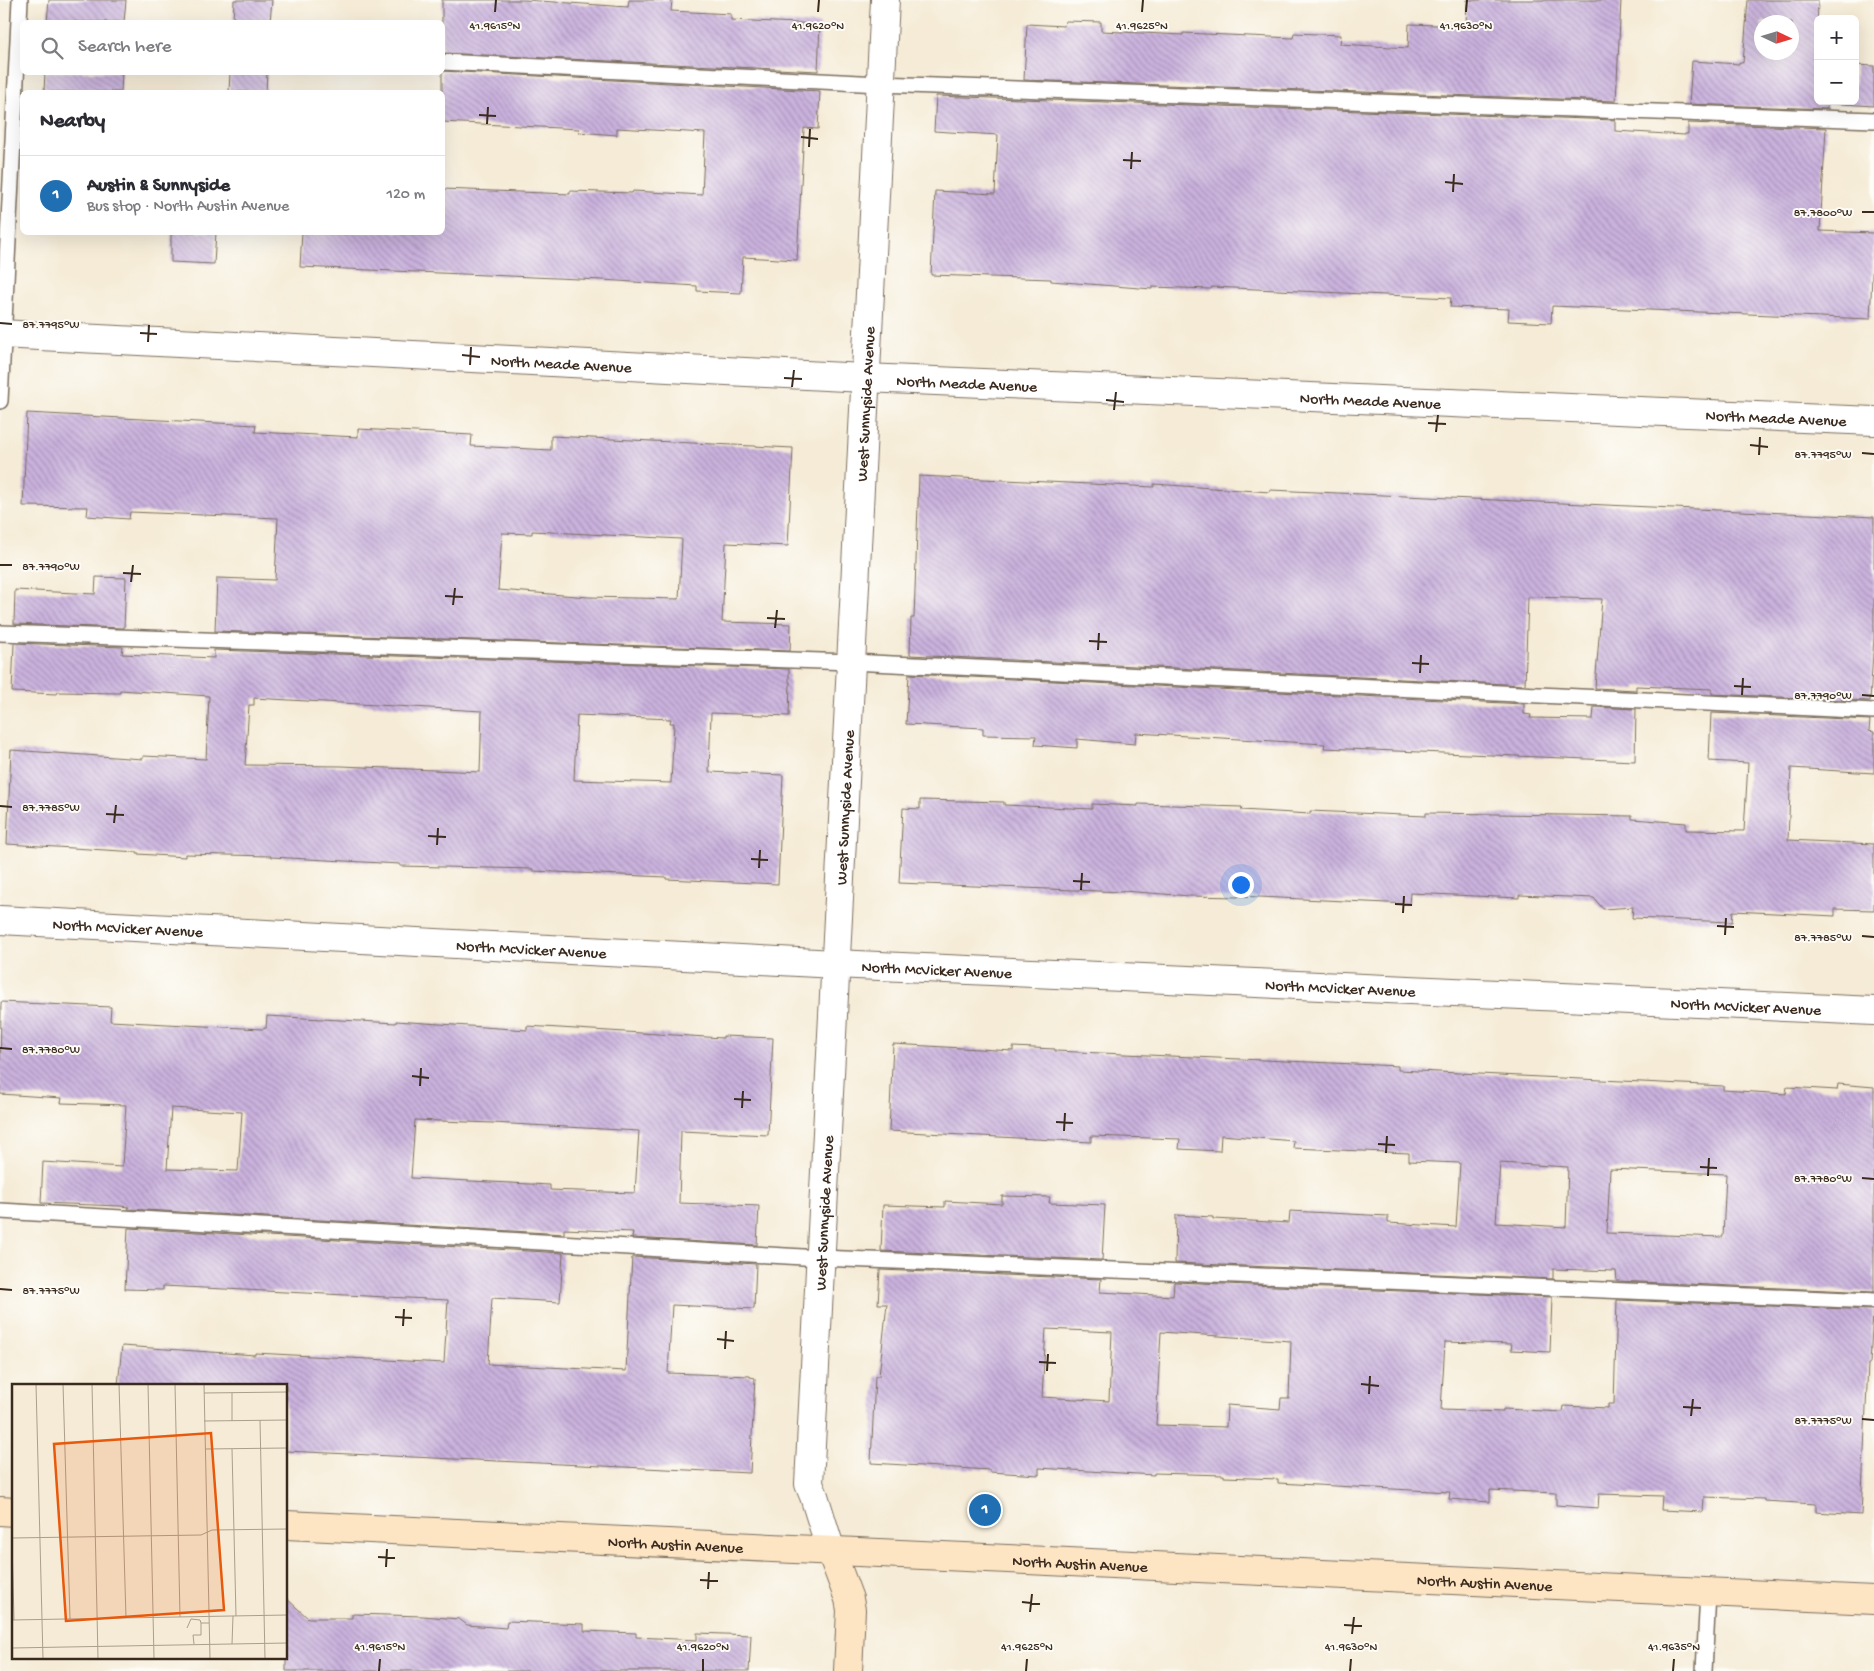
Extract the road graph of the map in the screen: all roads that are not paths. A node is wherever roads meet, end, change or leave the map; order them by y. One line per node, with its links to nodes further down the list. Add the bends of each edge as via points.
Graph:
1 (20, 0): 3 (lane)
2 (884, 0): 5 (street, West Sunnyside Avenue)
3 (20, 41): 7 (lane)
4 (445, 62): 5 (lane)
5 (880, 84): 6 (lane); 8 (street, West Sunnyside Avenue)
6 (1874, 120)
7 (2, 334): 8 (street, North Meade Avenue); 9 (lane)
8 (866, 378): 10 (street, North Meade Avenue); 12 (street, West Sunnyside Avenue)
9 (0, 401)
10 (1874, 420)
11 (0, 633): 12 (lane)
12 (851, 662): 13 (lane); 15 (street, West Sunnyside Avenue)
13 (1874, 711)
14 (0, 920): 15 (street, North McVicker Avenue)
15 (836, 964): 16 (street, North McVicker Avenue); 18 (street, West Sunnyside Avenue)
16 (1874, 1010)
17 (0, 1211): 18 (lane)
18 (820, 1258): 19 (lane); 21 (street, West Sunnyside Avenue, via 809,1484)
19 (1874, 1301)
20 (288, 1525): 21 (street, North Austin Avenue)
21 (831, 1551): 22 (street, North Austin Avenue); 24 (street, West Sunnyside Avenue, via 851,1610)
22 (1708, 1593): 23 (street, North Austin Avenue); 25 (lane)
23 (1874, 1600)
24 (848, 1671)
25 (1704, 1671)

